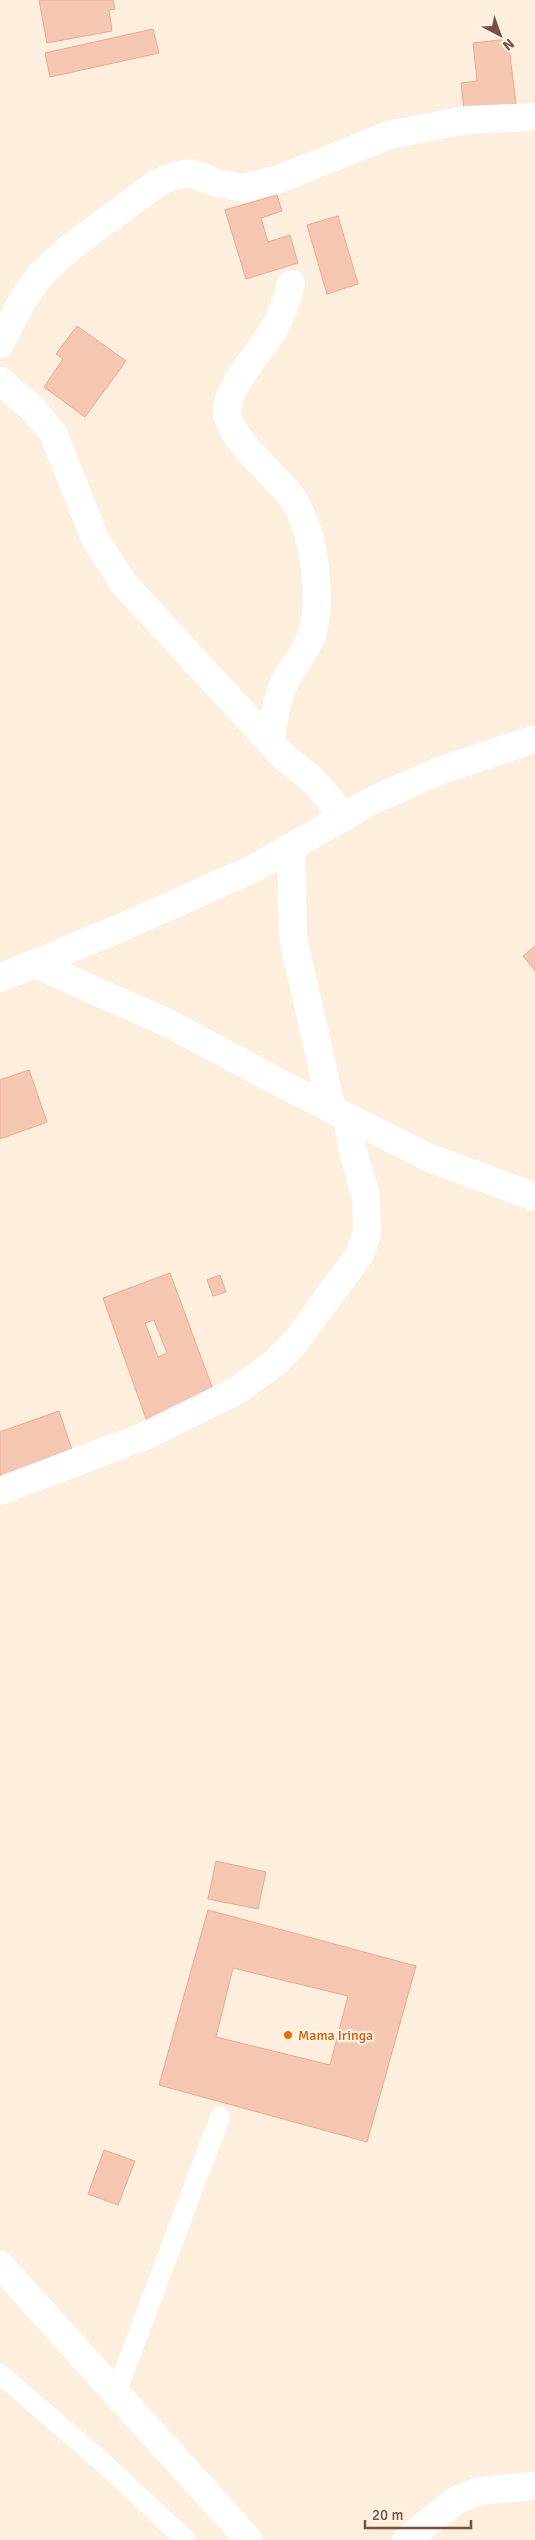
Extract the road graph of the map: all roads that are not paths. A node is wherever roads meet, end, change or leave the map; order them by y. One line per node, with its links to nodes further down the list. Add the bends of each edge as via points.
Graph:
1 (535, 117): 3 (street, via 466,120 389,135 278,179 244,188 190,174 159,182 72,246 41,274 23,299)
2 (291, 284): 6 (street, via 276,326 231,391 227,412 232,427 250,451 290,495 305,522 313,560 317,601 312,633 286,680)
3 (0, 344)
4 (0, 381): 6 (street, via 32,408 53,432 95,539 123,583)
5 (535, 739): 7 (street, via 439,771 371,801)
6 (270, 742): 7 (street, via 313,780)
7 (344, 817): 8 (street)
8 (291, 847): 9 (street, via 257,867); 11 (street, via 293,938 298,970)
9 (35, 964): 10 (street); 11 (street, via 168,1023)
10 (0, 978)
11 (340, 1114): 12 (street, via 432,1159); 13 (street, via 366,1197 367,1233 360,1254 296,1341 276,1362 238,1390 145,1436)
12 (535, 1197)
13 (0, 1491)
14 (220, 2117): 17 (lane)
15 (0, 2265): 17 (street)
16 (0, 2374): 19 (lane)
17 (116, 2394): 20 (street)
18 (535, 2486): 21 (street, via 479,2491 455,2501)
19 (186, 2540)
20 (249, 2540)
21 (406, 2540)

